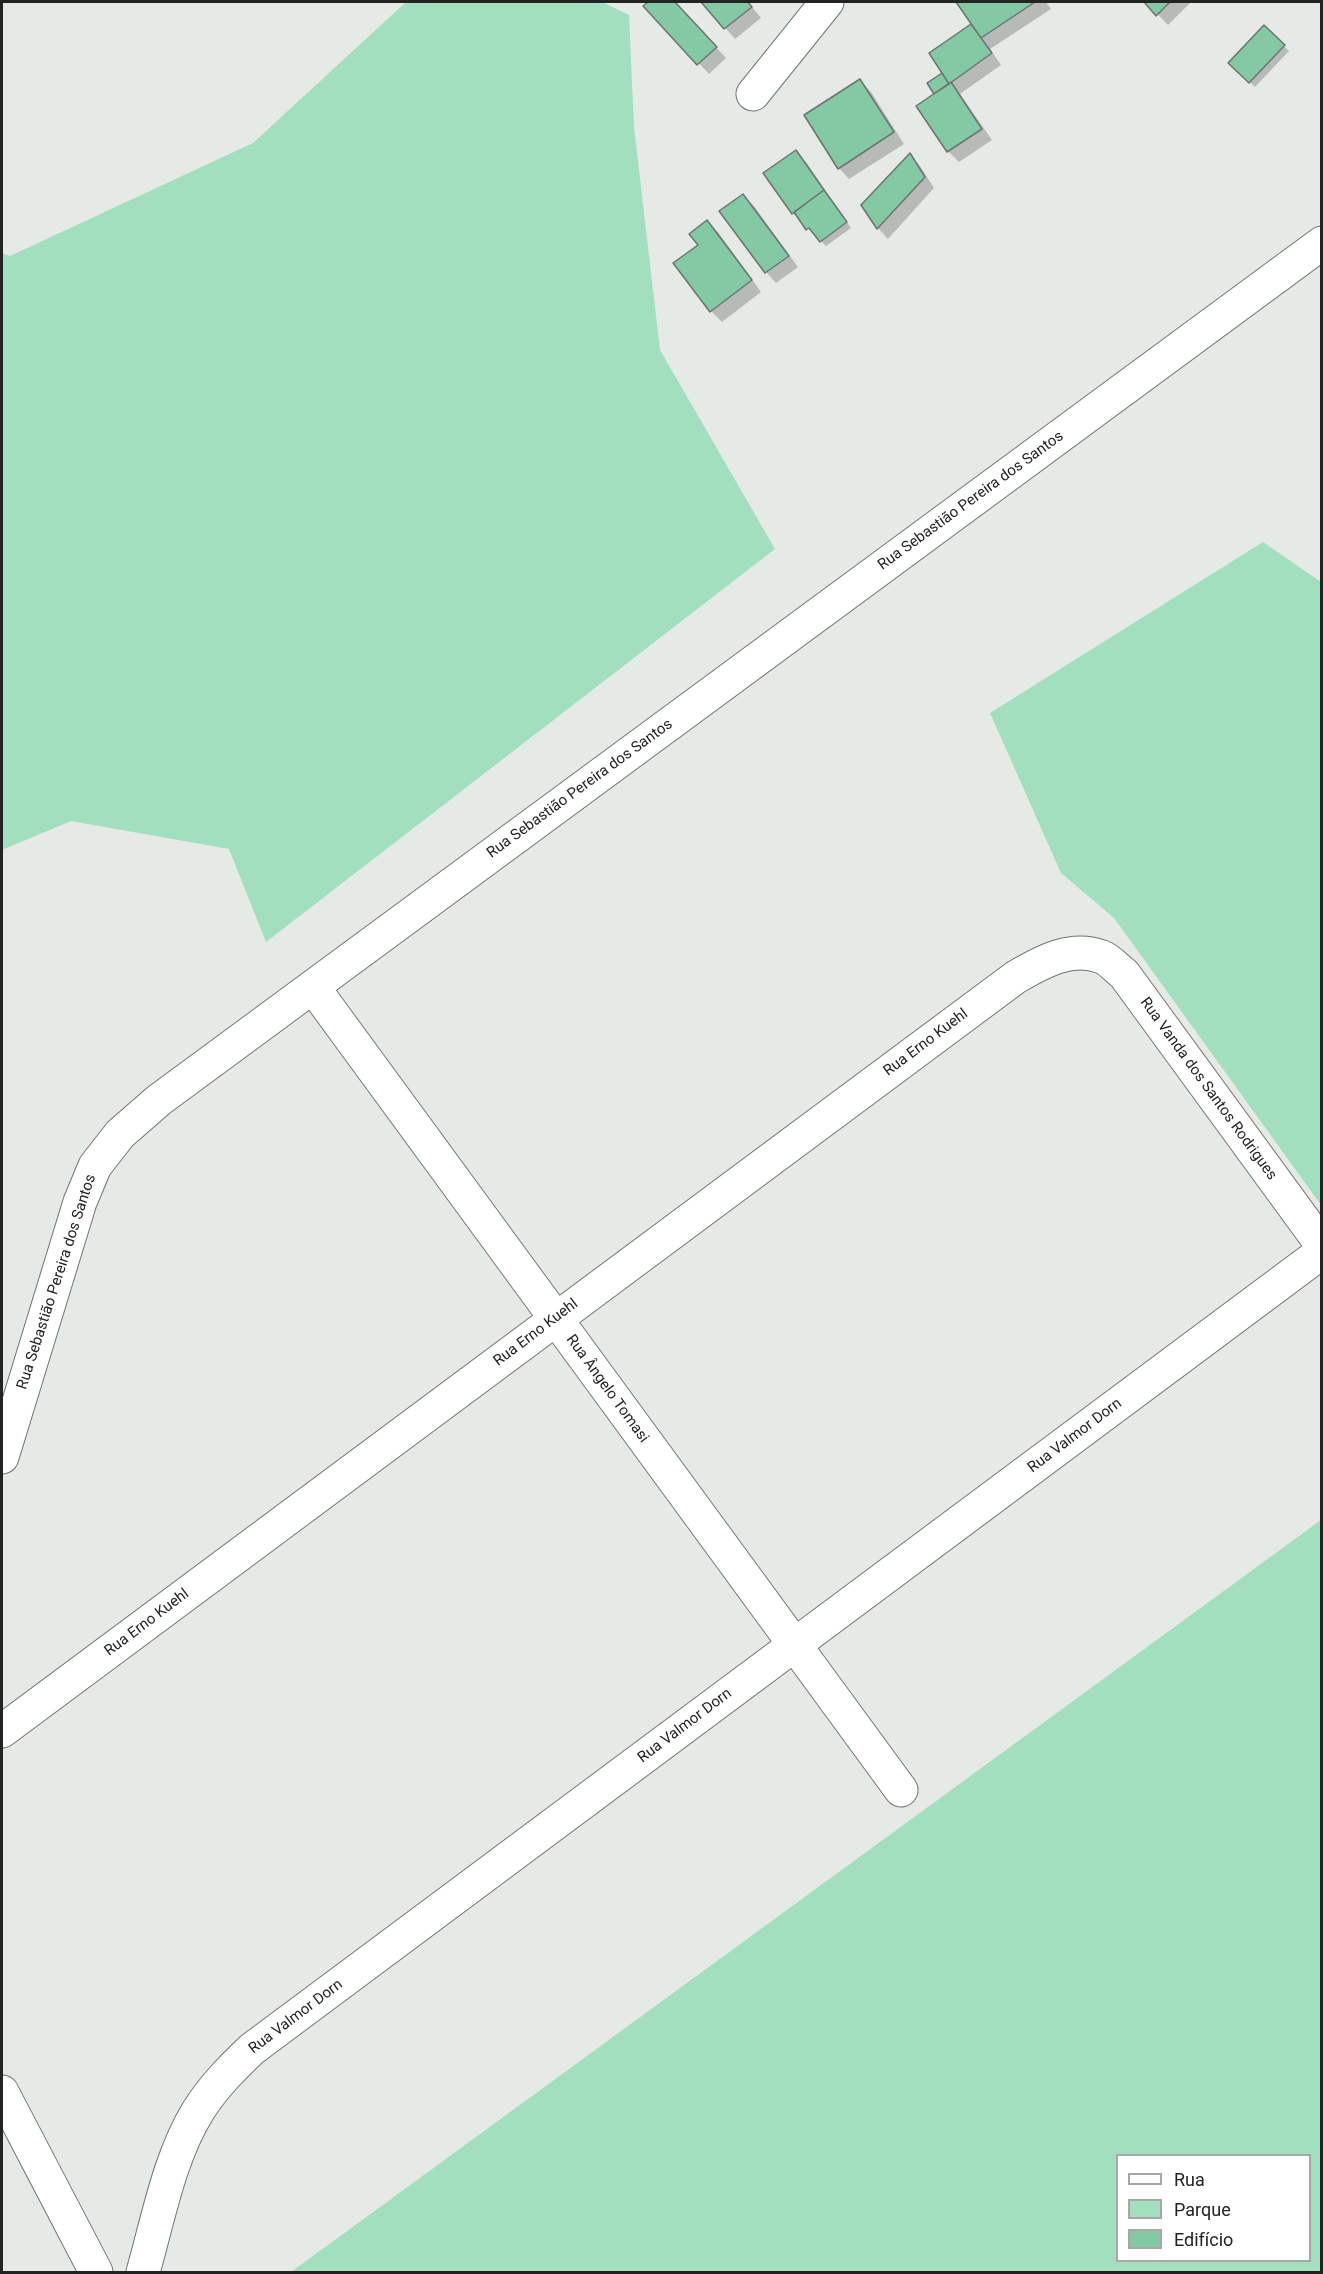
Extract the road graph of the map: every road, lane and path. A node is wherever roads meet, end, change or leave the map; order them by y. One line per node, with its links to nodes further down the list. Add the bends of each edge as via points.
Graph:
1 (827, 2): 2 (street)
2 (753, 94)
3 (1317, 254): 5 (street, Rua Sebastião Pereira dos Santos)
4 (1080, 951): 6 (street, Rua Vanda dos Santos Rodrigues, via 1104,957 1124,974); 8 (street, Rua Erno Kuehl, via 1049,959 1016,977)
5 (313, 987): 8 (street, Rua Ângelo Tomasi); 9 (street, Rua Sebastião Pereira dos Santos, via 159,1100 120,1134 95,1166 80,1202)
6 (1322, 1245)
7 (1322, 1252): 10 (street, Rua Valmor Dorn)
8 (556, 1319): 10 (street, Rua Ângelo Tomasi); 11 (street, Rua Erno Kuehl)
9 (2, 1457)
10 (794, 1645): 12 (street, Rua Ângelo Tomasi); 15 (street, Rua Valmor Dorn, via 262,2042 224,2076 198,2111 178,2150)
11 (2, 1731)
12 (901, 1790)
13 (2, 2092): 14 (street)
14 (96, 2272)
15 (143, 2272)

